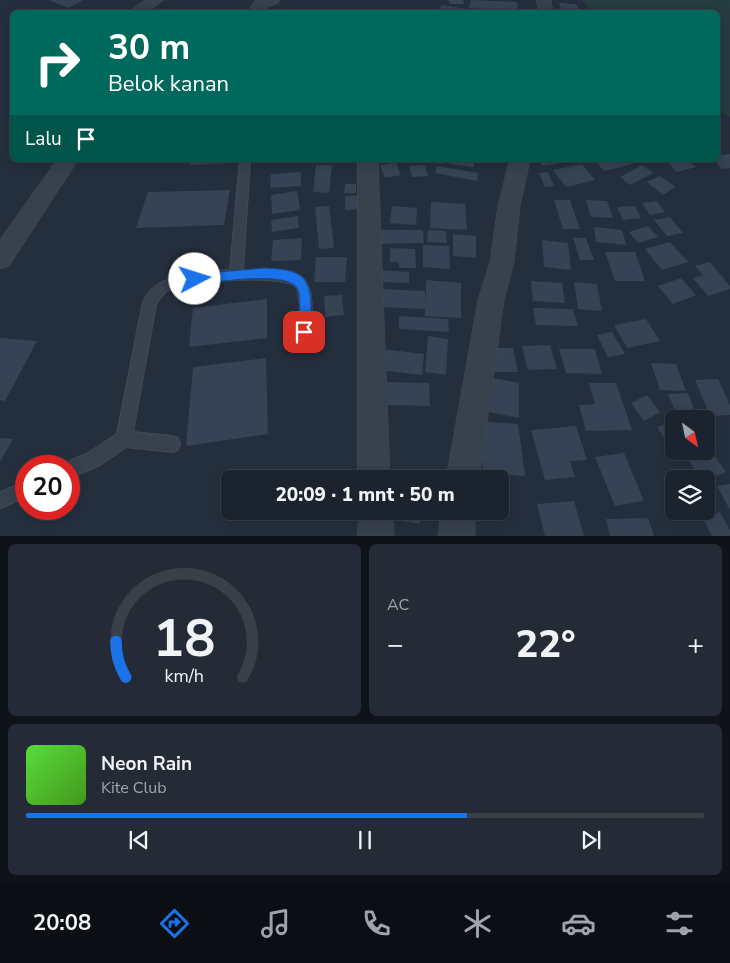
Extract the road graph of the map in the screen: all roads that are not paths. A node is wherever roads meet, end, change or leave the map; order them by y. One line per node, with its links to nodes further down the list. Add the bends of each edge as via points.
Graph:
1 (158, 0): 3 (street)
2 (273, 0): 4 (street, via 259,5)
3 (140, 10)
4 (260, 10)
5 (67, 162): 9 (street)
6 (245, 162): 10 (lane)
7 (368, 162): 15 (street)
8 (519, 162): 16 (street, via 508,206 502,262 491,300)
9 (0, 259)
10 (236, 276): 11 (lane, via 285,274 299,280 305,290); 12 (lane, via 165,285 150,302)
11 (304, 332)
12 (124, 439): 13 (lane); 14 (lane)
13 (172, 444)
14 (80, 465)
15 (374, 470)
16 (463, 470)
17 (15, 494): 18 (lane)
18 (0, 500)
19 (376, 520): 21 (street)
20 (458, 520): 22 (street)
21 (376, 536)
22 (457, 536)

